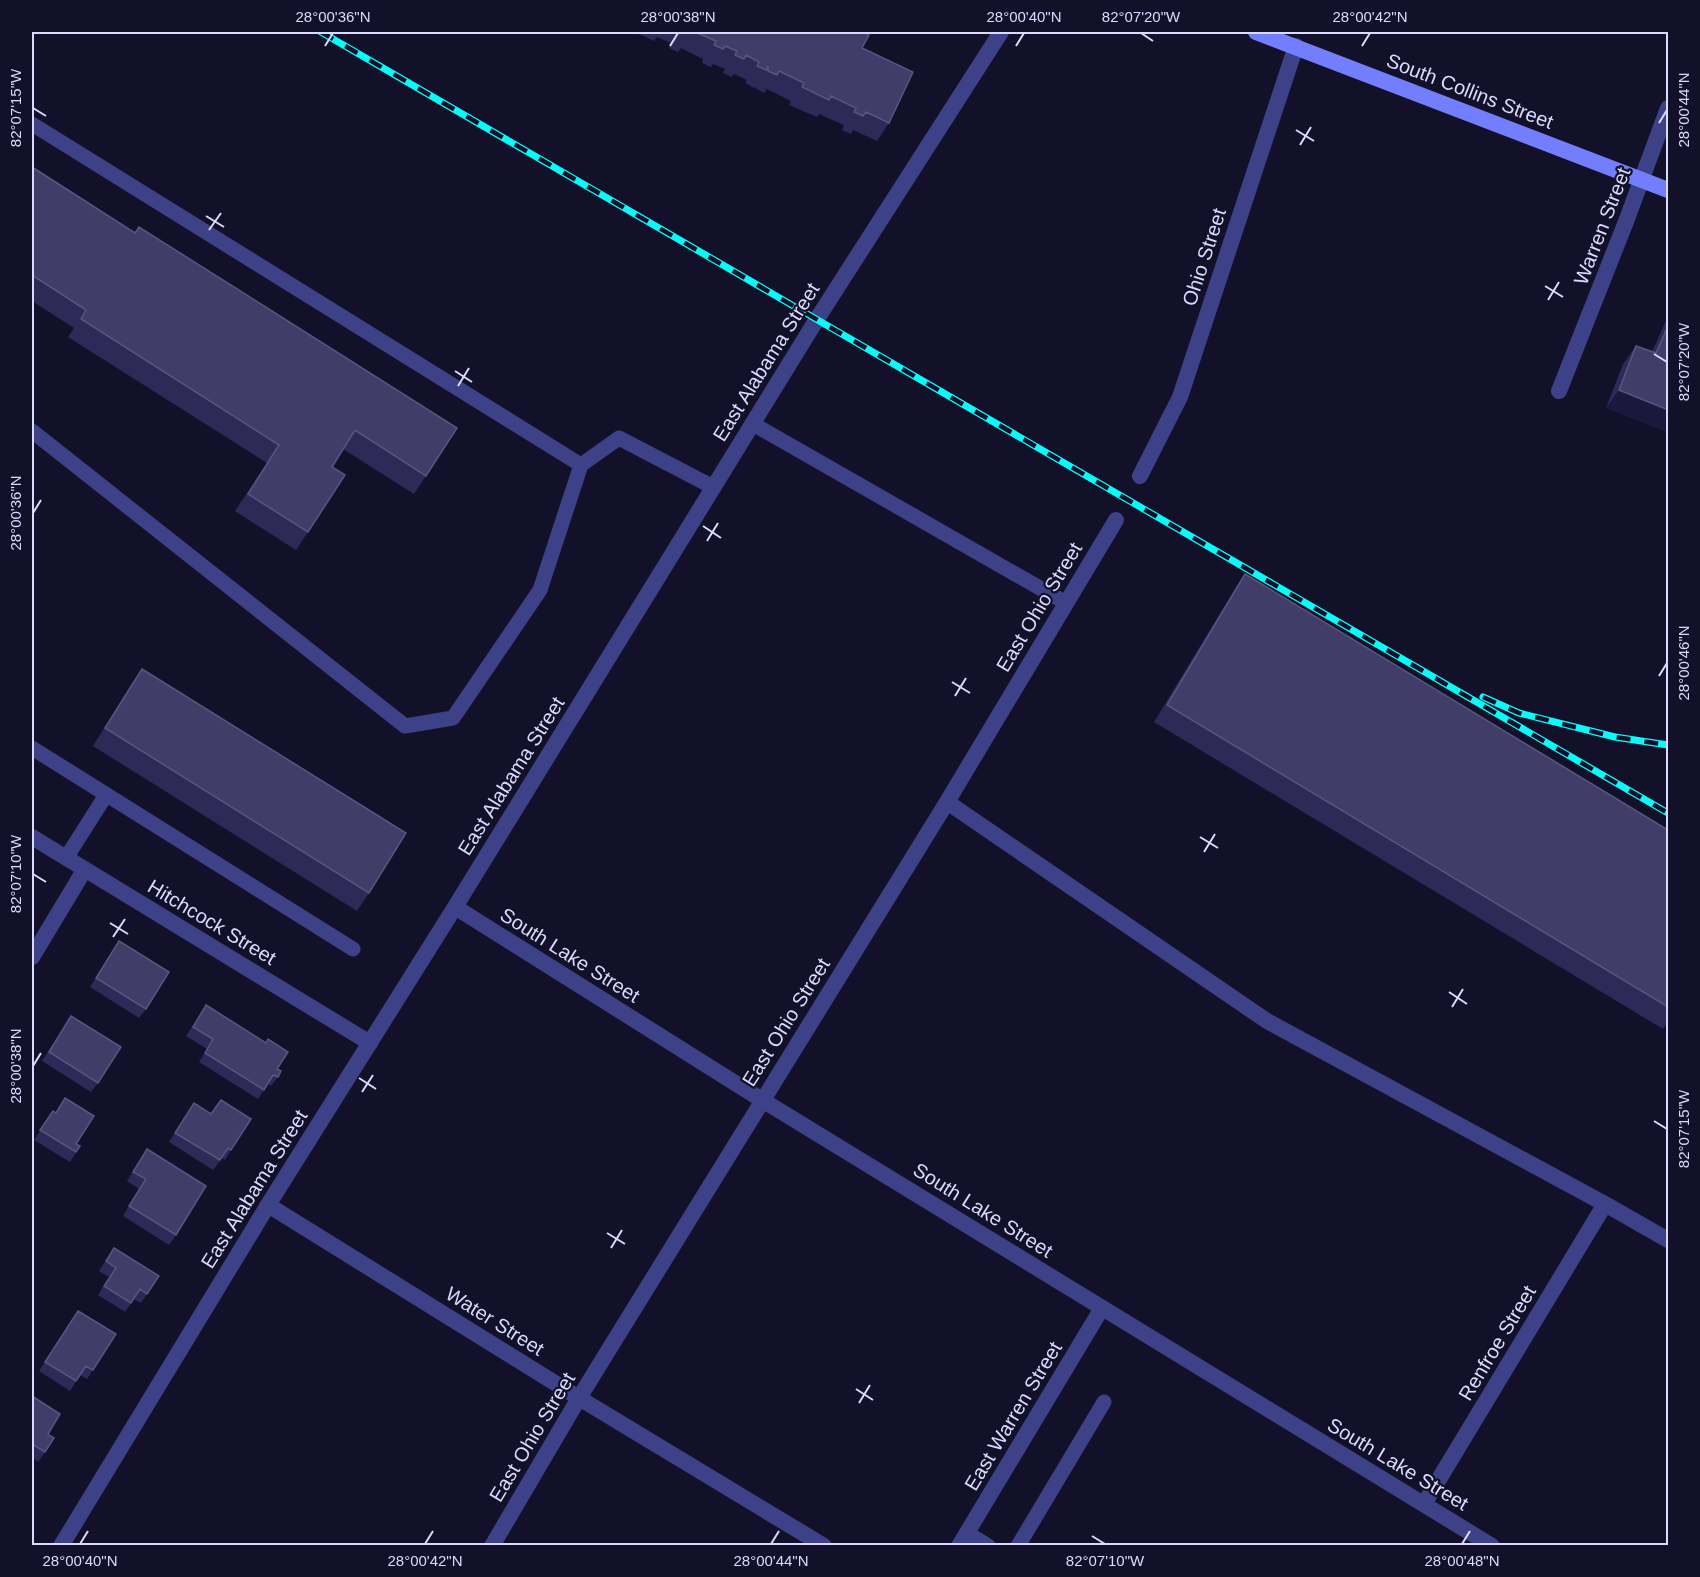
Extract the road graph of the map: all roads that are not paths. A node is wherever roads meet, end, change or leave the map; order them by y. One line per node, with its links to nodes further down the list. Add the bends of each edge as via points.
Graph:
1 (1001, 32): 9 (street, East Alabama Street)
2 (1256, 32): 3 (main road, South Collins Street)
3 (1296, 46): 6 (main road, South Collins Street); 12 (street, Ohio Street, via 1180,397)
4 (1668, 108): 6 (street, Warren Street)
5 (32, 124): 11 (lane)
6 (1642, 180): 7 (main road, South Collins Street); 8 (street, Warren Street)
7 (1668, 190)
8 (1559, 391)
9 (753, 424): 13 (street, East Alabama Street); 15 (lane)
10 (32, 431): 11 (lane, via 405,726 453,718 540,590)
11 (581, 465): 13 (lane, via 619,438)
12 (1140, 476)
13 (713, 487): 22 (street, East Alabama Street)
14 (1116, 520): 15 (street, East Ohio Street)
15 (1065, 603): 18 (street, East Ohio Street)
16 (32, 748): 17 (lane)
17 (106, 795): 20 (lane); 23 (lane)
18 (947, 802): 26 (street, East Ohio Street); 27 (street, via 1267,1022)
19 (32, 837): 20 (street, Hitchcock Street)
20 (66, 858): 21 (street, Hitchcock Street)
21 (85, 869): 24 (street); 25 (street, Hitchcock Street)
22 (454, 907): 25 (street, East Alabama Street); 26 (street, South Lake Street)
23 (352, 949)
24 (32, 957)
25 (370, 1043): 28 (street, East Alabama Street)
26 (762, 1100): 30 (street, South Lake Street); 31 (street, East Ohio Street)
27 (1605, 1204): 29 (street); 33 (street, Renfroe Street)
28 (268, 1205): 31 (street, Water Street); 35 (street, East Alabama Street)
29 (1668, 1240)
30 (1102, 1308): 33 (street, South Lake Street); 34 (street, East Warren Street)
31 (579, 1398): 36 (street, East Ohio Street); 37 (street, Water Street)
32 (1104, 1402): 39 (lane)
33 (1424, 1504): 40 (street, South Lake Street)
34 (963, 1539): 38 (lane)
35 (61, 1545)
36 (492, 1545)
37 (824, 1545)
38 (988, 1545)
39 (1018, 1545)
40 (1492, 1545)

